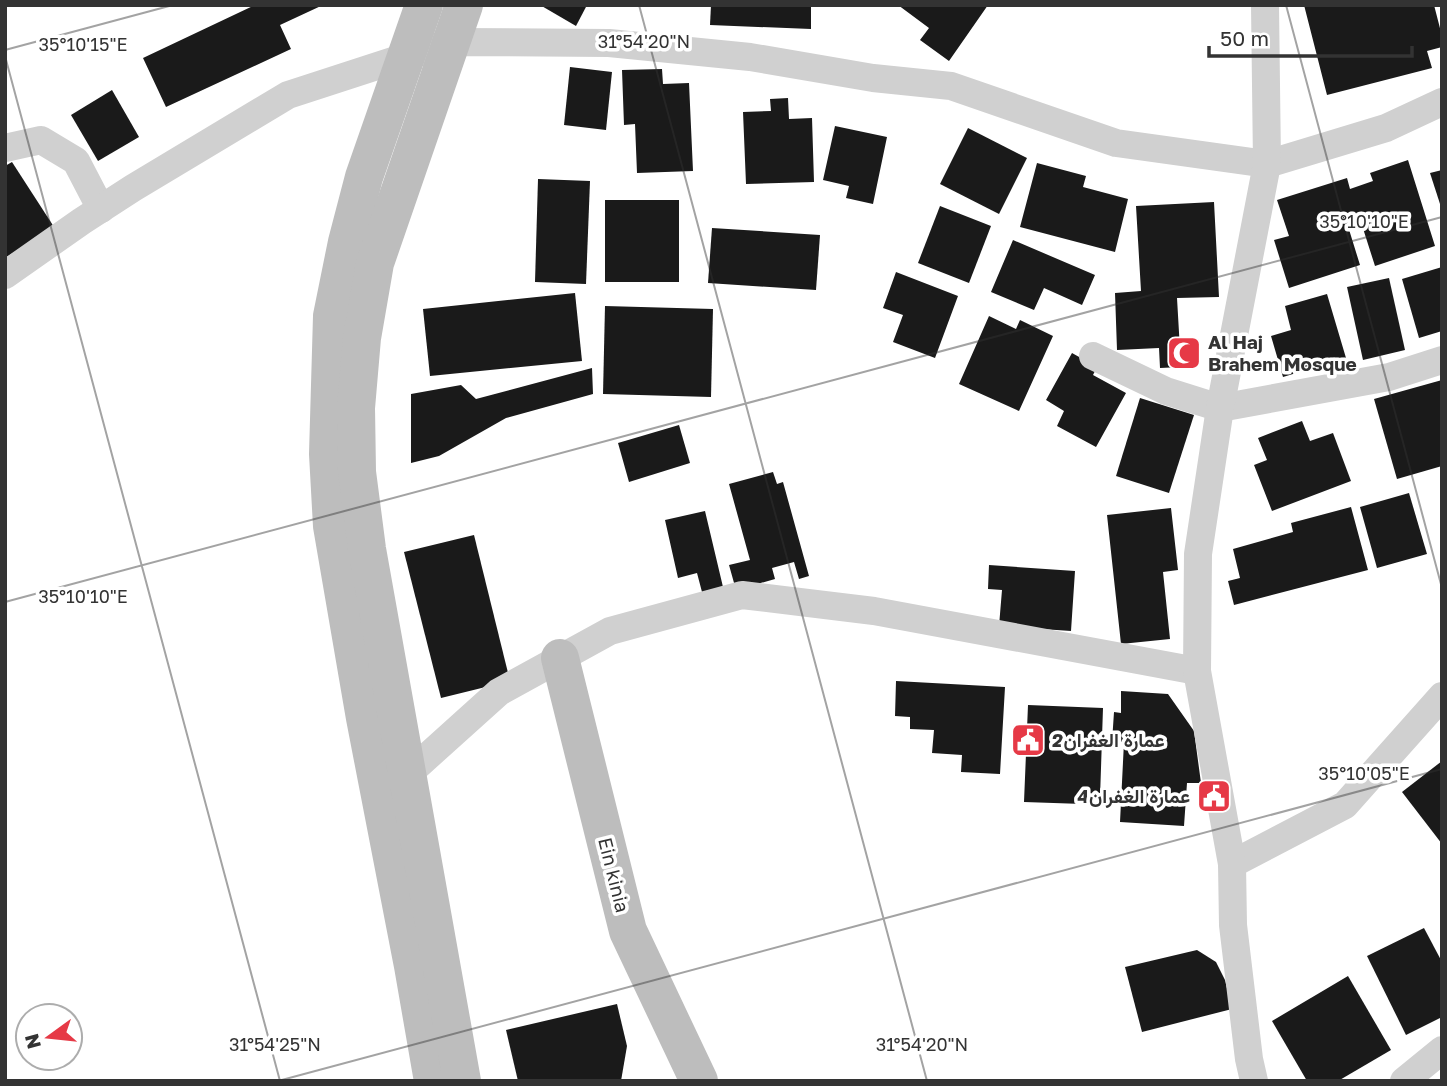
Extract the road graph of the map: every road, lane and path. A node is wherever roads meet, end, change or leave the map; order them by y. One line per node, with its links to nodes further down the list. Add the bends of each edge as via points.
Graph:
1 (424, 5): 5 (main road)
2 (464, 5): 4 (main road)
3 (1265, 5): 8 (street)
4 (451, 42): 5 (street); 8 (street, via 609,43 750,57 951,86 1116,143); 17 (main road, via 375,263 356,408 357,472 367,549)
5 (406, 55): 9 (street, via 288,95); 20 (main road, via 364,177 332,316 328,454 334,540)
6 (1442, 102): 8 (street, via 1386,128)
7 (5, 148): 9 (street, via 41,139 76,161)
8 (1267, 163): 13 (street)
9 (101, 209): 10 (street)
10 (5, 275)
11 (1093, 356): 13 (street, via 1166,390)
12 (1442, 360): 13 (street, via 1389,377)
13 (1220, 408): 15 (street, via 1198,554)
14 (561, 659): 15 (street, via 610,631 743,595 874,611); 17 (street, via 499,692); 22 (main road, Ein kinia, via 628,931)
15 (1197, 671): 18 (street)
16 (1442, 696): 18 (street, via 1345,804)
17 (408, 774): 21 (main road)
18 (1232, 864): 23 (street, via 1233,925)
19 (1442, 1050): 24 (street)
20 (433, 1081)
21 (462, 1081)
22 (699, 1081)
23 (1254, 1081)
24 (1404, 1081)

